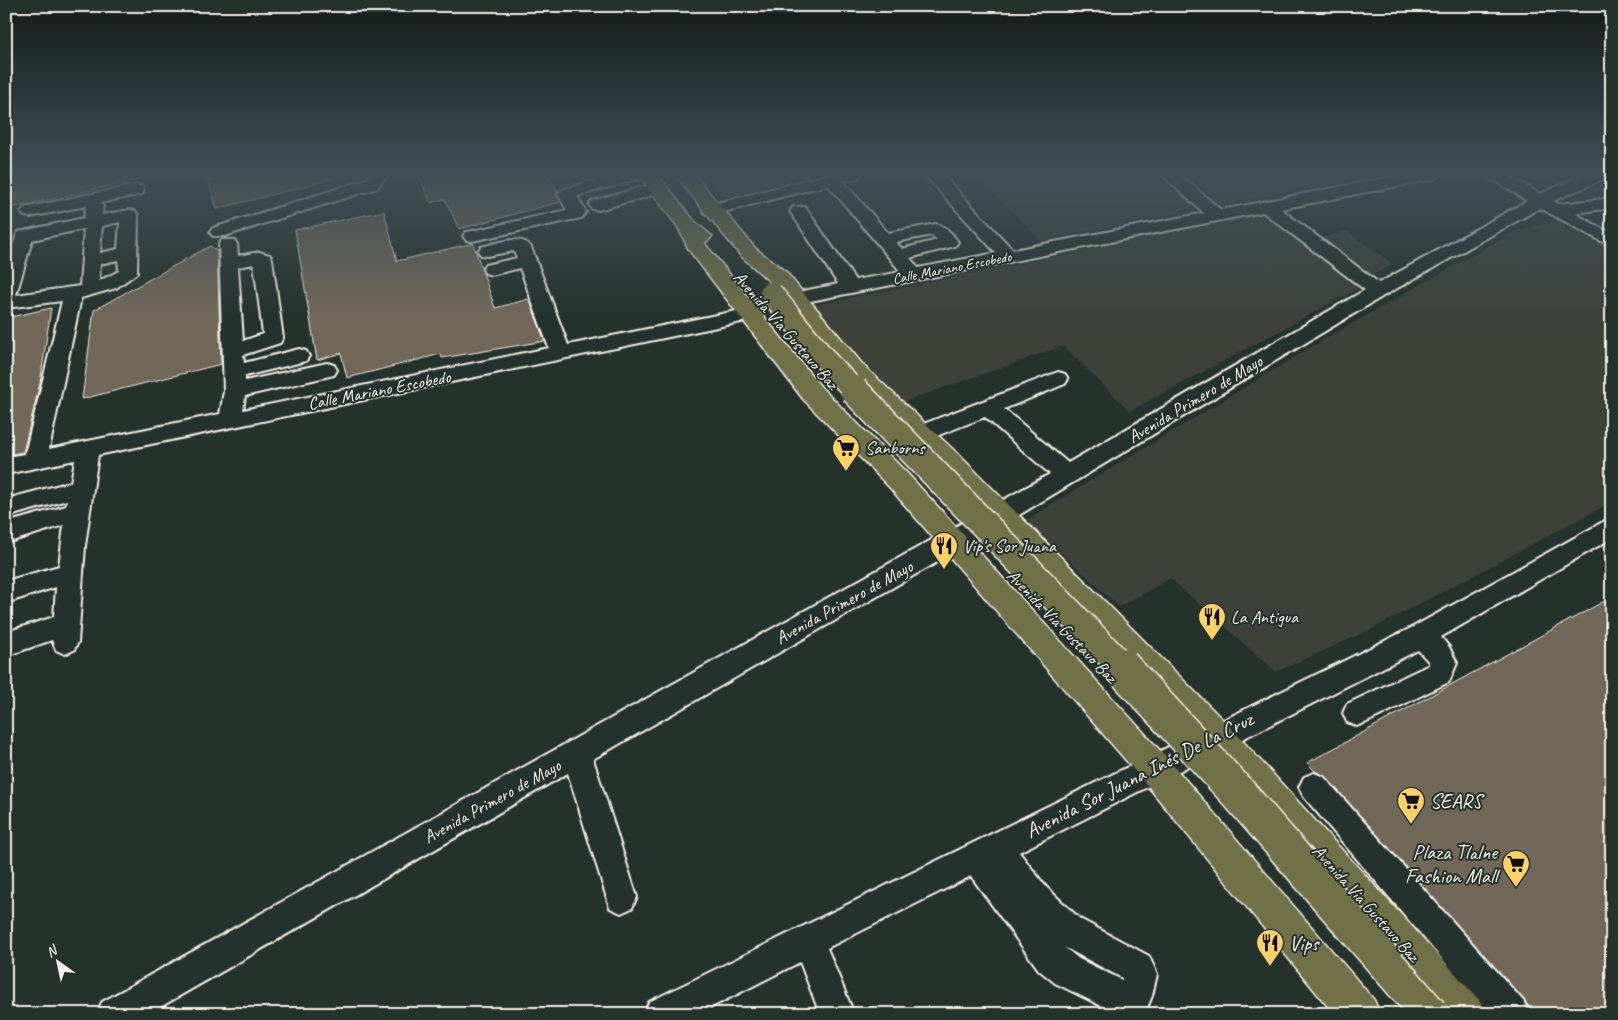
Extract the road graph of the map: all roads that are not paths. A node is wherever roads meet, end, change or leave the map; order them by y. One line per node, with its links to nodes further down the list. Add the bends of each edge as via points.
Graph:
1 (93, 222): 23 (street); 29 (street, via 24,236)
2 (129, 222): 20 (street)
3 (239, 222): 15 (street)
4 (250, 222): 15 (street)
5 (539, 222): 16 (street)
6 (684, 222): 30 (main road, Avenida Via Gustavo Baz, via 696,246)
7 (722, 222): 30 (main road, Avenida Via Gustavo Baz, via 748,252 778,277)
8 (806, 222): 26 (street)
9 (869, 222): 17 (street)
10 (977, 222): 22 (street)
11 (1190, 222): 22 (street, Calle Mariano Escobedo)
12 (1286, 222): 27 (street)
13 (1510, 222): 27 (street, Avenida Primero de Mayo)
14 (1581, 222): 18 (street)
15 (240, 225): 19 (street)
16 (472, 236)
17 (884, 239): 21 (street); 21 (street, via 936,229 949,242)
18 (1612, 242)
19 (225, 246): 32 (street); 32 (street, via 263,259 273,338)
20 (127, 253): 23 (street); 28 (street, via 128,273 109,284)
21 (898, 256): 25 (street)
22 (1010, 257): 25 (street, Calle Mariano Escobedo)
23 (92, 260): 28 (street)
24 (490, 260): 33 (street, via 520,245)
25 (914, 275): 26 (street, Calle Mariano Escobedo)
26 (850, 287): 30 (street, Calle Mariano Escobedo)
27 (1378, 291): 45 (street, Avenida Primero de Mayo)
28 (81, 292): 31 (street); 42 (street)
29 (6, 295)
30 (769, 301): 33 (street, Calle Mariano Escobedo); 40 (main road, Avenida Via Gustavo Baz, via 855,372); 46 (main road, Avenida Via Gustavo Baz, via 812,393); 71 (main road, Avenida Via Gustavo Baz, via 843,396 1126,693); 72 (main road, Avenida Via Gustavo Baz, bridge, via 1119,664 1238,793)
31 (6, 302)
32 (233, 351): 37 (street)
33 (561, 354): 39 (street, Calle Mariano Escobedo)
34 (299, 356): 37 (street)
35 (327, 370): 37 (street)
36 (1058, 379): 38 (street)
37 (234, 382): 39 (street)
38 (988, 407): 40 (street); 45 (street)
39 (230, 420): 41 (street, Calle Mariano Escobedo)
40 (921, 434): 43 (main road, Avenida Via Gustavo Baz)
41 (88, 450): 42 (street, Calle Mariano Escobedo); 47 (street)
42 (35, 460): 44 (street, Calle Mariano Escobedo)
43 (949, 461): 46 (main road, via 937,478 928,482 908,485); 50 (main road, Avenida Via Gustavo Baz)
44 (6, 466)
45 (1067, 475): 50 (street, Avenida Primero de Mayo)
46 (899, 481): 53 (main road, Avenida Via Gustavo Baz)
47 (80, 488): 48 (street); 49 (street)
48 (6, 508)
49 (77, 512): 52 (street); 54 (street)
50 (1001, 514): 53 (street, Avenida Primero de Mayo); 59 (main road, Avenida Via Gustavo Baz)
51 (1612, 526): 56 (street, Avenida Sor Juana Inés De La Cruz)
52 (6, 533)
53 (953, 541): 60 (street, Avenida Primero de Mayo); 61 (main road, Avenida Via Gustavo Baz)
54 (70, 573): 55 (street); 57 (street, via 66,633)
55 (6, 592)
56 (1422, 635): 58 (street, via 1440,655 1443,663 1439,673); 59 (street, Avenida Sor Juana Inés De La Cruz)
57 (6, 644)
58 (1357, 713)
59 (1216, 736): 61 (street, Avenida Sor Juana Inés De La Cruz); 73 (main road, Avenida Via Gustavo Baz)
60 (577, 753): 64 (street); 67 (street, Avenida Primero de Mayo)
61 (1154, 768): 63 (street, Avenida Sor Juana Inés De La Cruz); 70 (main road, Avenida Via Gustavo Baz)
62 (1314, 787): 74 (street)
63 (987, 852): 65 (street); 66 (street, Avenida Sor Juana Inés De La Cruz)
64 (621, 897)
65 (1035, 918)
66 (808, 942): 68 (street, Avenida Sor Juana Inés De La Cruz); 69 (street)
67 (114, 1014)
68 (661, 1014)
69 (837, 1014)
70 (1360, 1014)
71 (1405, 1014)
72 (1430, 1014)
73 (1464, 1014)
74 (1512, 1014)

